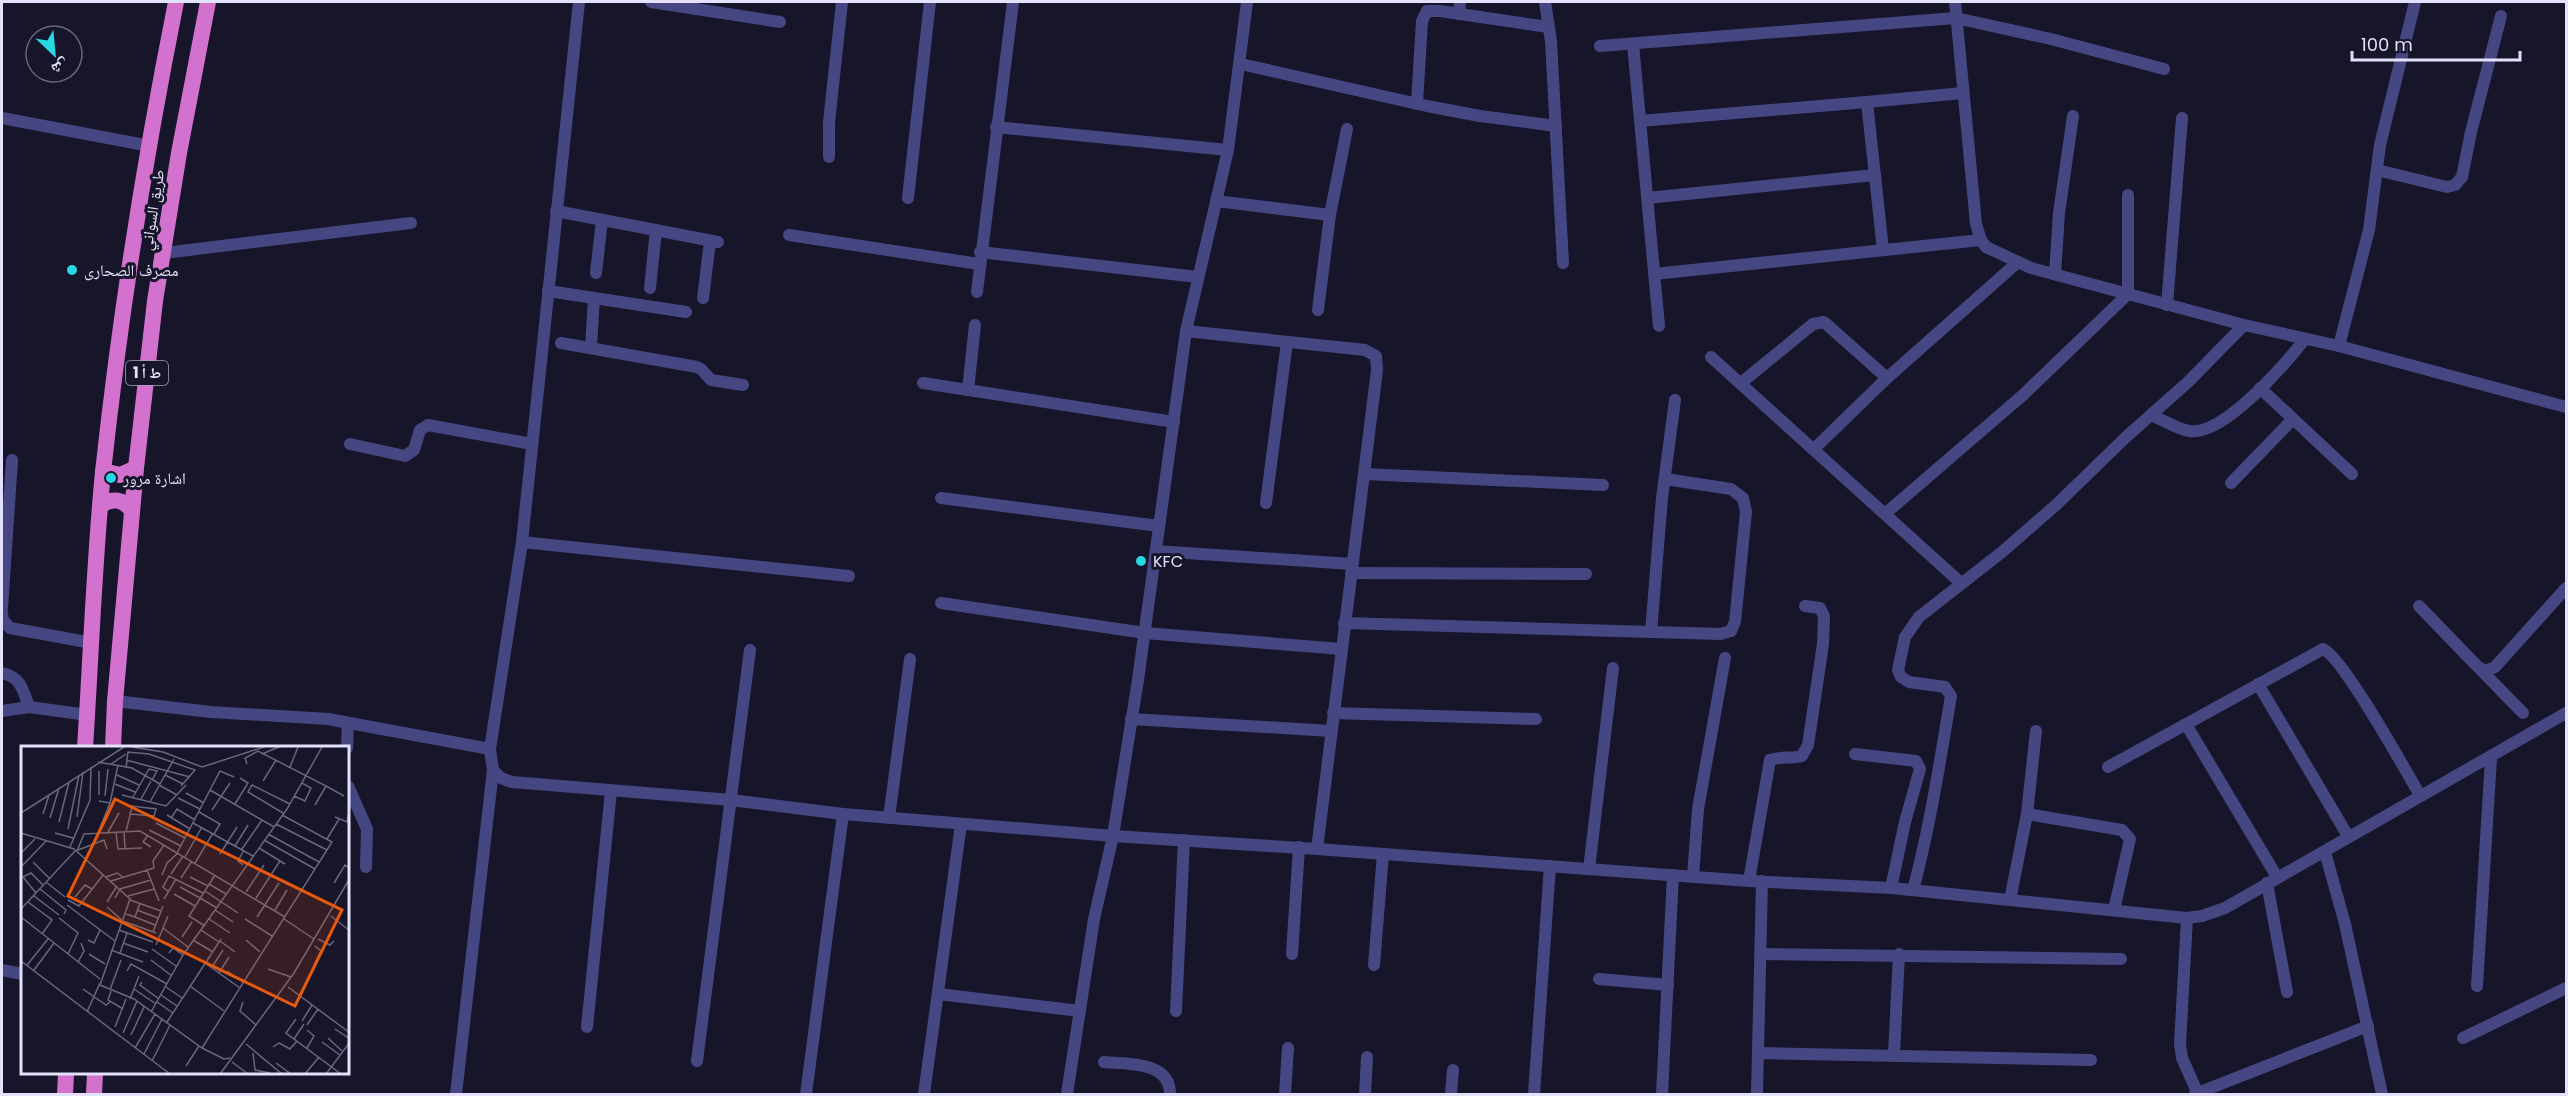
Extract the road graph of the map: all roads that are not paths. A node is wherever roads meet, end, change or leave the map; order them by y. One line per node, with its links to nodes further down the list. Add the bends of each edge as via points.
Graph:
1 (176, 2): 31 (highway, طريق السواني / ط أ 1)
2 (208, 2): 48 (highway, طريق السواني / ط أ 1)
3 (579, 2): 40 (street)
4 (651, 2): 15 (street)
5 (842, 2): 33 (street)
6 (930, 2): 37 (street)
7 (1013, 2): 29 (street)
8 (1247, 2): 19 (street)
9 (1545, 2): 16 (street)
10 (1955, 2): 14 (street)
11 (2415, 2): 34 (street)
12 (1460, 8): 16 (street); 23 (street, via 1427,11 1422,21)
13 (2501, 16): 34 (street, via 2462,177 2447,187)
14 (1956, 18): 17 (street); 20 (street); 21 (street)
15 (780, 22)
16 (1548, 27): 28 (street)
17 (1633, 44): 18 (street); 27 (street)
18 (1600, 46)
19 (1241, 63): 23 (street); 32 (street)
20 (2163, 69)
21 (1963, 93): 22 (street); 46 (street, via 1976,224)
22 (1867, 102): 27 (street); 35 (street)
23 (1417, 104): 28 (street)
24 (2073, 116): 54 (street)
25 (2, 118): 31 (street)
26 (2182, 118): 62 (street)
27 (1640, 121): 38 (street)
28 (1556, 126): 51 (street)
29 (996, 127): 32 (street); 49 (street)
30 (1347, 129): 41 (street)
31 (150, 146): 91 (highway, طريق السواني / ط أ 1)
32 (1228, 150): 39 (street)
33 (829, 158)
34 (2377, 170): 72 (street, via 2369,230)
35 (1875, 175): 38 (street); 47 (street)
36 (2128, 195): 59 (street)
37 (908, 198)
38 (1647, 198): 53 (street)
39 (1216, 201): 41 (street); 55 (street)
40 (556, 211): 42 (street); 57 (street)
41 (1330, 215): 63 (street)
42 (602, 219): 44 (street); 52 (street)
43 (411, 223): 48 (street)
44 (656, 230): 56 (street); 60 (street, via 714,242)
45 (789, 235): 49 (street)
46 (1981, 240): 47 (street); 50 (street, via 1986,247)
47 (1882, 250): 53 (street)
48 (164, 253): 90 (highway, طريق السواني / ط أ 1)
49 (980, 258): 55 (street); 58 (street)
50 (2018, 262): 54 (street); 75 (street)
51 (1563, 263)
52 (596, 273)
53 (1654, 274): 67 (street)
54 (2055, 274): 59 (street)
55 (1198, 277): 68 (street)
56 (650, 288)
57 (548, 291): 61 (street); 87 (street)
58 (977, 292)
59 (2128, 294): 62 (street); 101 (street, via 2023,395)
60 (703, 297)
61 (594, 298): 64 (street); 73 (street)
62 (2167, 305): 66 (street)
63 (1318, 310)
64 (686, 312)
65 (975, 325): 80 (street)
66 (2244, 325): 69 (street); 83 (street)
67 (1659, 326)
68 (1186, 331): 70 (street); 85 (street)
69 (2305, 339): 72 (street); 79 (street)
70 (1287, 342): 92 (street, via 1365,350 1376,356); 98 (street)
71 (561, 343): 73 (street)
72 (2339, 346): 82 (street)
73 (591, 347): 78 (street, via 697,367 711,380)
74 (1711, 357): 77 (street)
75 (1887, 378): 77 (street, via 1824,321 1813,324); 88 (street)
76 (923, 382): 80 (street)
77 (1741, 383): 88 (street)
78 (743, 385)
79 (2260, 388): 83 (street, via 2210,428 2189,431); 84 (street)
80 (968, 390): 85 (street)
81 (1675, 400): 94 (street)
82 (2566, 408)
83 (2151, 415): 108 (street, via 2056,505)
84 (2293, 419): 93 (street); 95 (street)
85 (1174, 422): 102 (street)
86 (351, 444): 87 (street, via 405,456 414,450 420,430 428,425)
87 (532, 444): 103 (street)
88 (1815, 448): 101 (street)
89 (12, 460): 113 (street)
90 (136, 468): 91 (highway, via 120,475); 100 (highway, طريق السواني / ط أ 1)
91 (103, 471): 99 (highway, طريق السواني / ط أ 1)
92 (1365, 474): 96 (street); 105 (street)
93 (2352, 474)
94 (1665, 479): 116 (street); 116 (street, via 1731,489 1743,498 1745,523 1731,631)
95 (2231, 483)
96 (1603, 485)
97 (941, 498): 102 (street)
98 (1266, 502)
99 (100, 506): 100 (highway, via 118,500); 118 (highway, طريق السواني / ط أ 1)
100 (132, 511): 127 (highway, طريق السواني / ط أ 1)
101 (1886, 513): 108 (street)
102 (1159, 526): 104 (street)
103 (522, 542): 107 (street); 143 (street)
104 (1156, 551): 105 (street); 117 (street)
105 (1351, 569): 106 (street); 115 (street)
106 (1586, 574)
107 (849, 576)
108 (1961, 583): 172 (street, via 1919,617 1905,637 1898,670 1909,682 1945,687 1951,696 1943,753)
109 (2566, 588): 123 (street, via 2495,667 2486,671)
110 (941, 603): 117 (street)
111 (1805, 606): 169 (street, via 1820,608 1824,616 1809,745 1802,756 1770,760)
112 (2419, 606): 123 (street)
113 (2, 608)
114 (2, 613): 118 (street, via 10,628)
115 (1344, 623): 116 (street); 119 (street)
116 (1651, 632)
117 (1145, 633): 119 (street); 134 (street)
118 (92, 643): 133 (highway, طريق السواني / ط أ 1)
119 (1341, 649): 130 (street)
120 (750, 650): 151 (street)
121 (1725, 658): 167 (street, via 1700,799)
122 (910, 659): 154 (street)
123 (2478, 667): 131 (street)
124 (1614, 668): 165 (street)
125 (2, 673): 128 (street, via 20,683)
126 (2258, 684): 137 (street); 150 (street, via 2318,650 2328,651); 157 (street)
127 (115, 700): 136 (street); 141 (highway, طريق السواني / ط أ 1)
128 (29, 707): 129 (street); 133 (street)
129 (2, 711)
130 (1333, 713): 135 (street); 138 (street)
131 (2523, 713)
132 (2566, 713): 145 (street)
133 (88, 715): 140 (highway, طريق السواني / ط أ 1)
134 (1131, 719): 138 (street); 156 (street)
135 (1536, 719)
136 (348, 723): 142 (street); 143 (street)
137 (2187, 726): 146 (street); 168 (street)
138 (1331, 731): 160 (street)
139 (2036, 731): 153 (street)
140 (86, 746)
141 (113, 746)
142 (347, 746)
143 (490, 749): 147 (street)
144 (1855, 754): 171 (street, via 1907,758 1916,761 1920,770)
145 (2490, 758): 150 (street); 185 (street)
146 (2108, 767)
147 (492, 770): 149 (street, via 512,783); 207 (street)
148 (350, 791): 164 (street, via 367,829)
149 (611, 791): 151 (street); 192 (street)
150 (2420, 795): 157 (street)
151 (731, 800): 152 (street); 199 (street)
152 (843, 814): 154 (street); 208 (street)
153 (2027, 814): 173 (street); 174 (street, via 2122,830 2130,839)
154 (889, 818): 155 (street)
155 (962, 824): 156 (street); 188 (street)
156 (1113, 836): 158 (street); 189 (street, via 1094,919)
157 (2348, 836): 161 (street)
158 (1184, 840): 159 (street); 190 (street)
159 (1299, 847): 160 (street); 176 (street)
160 (1317, 849): 162 (street)
161 (2325, 852): 168 (street); 191 (street)
162 (1383, 854): 163 (street); 180 (street)
163 (1550, 866): 165 (street); 215 (street)
164 (366, 867)
165 (1589, 869): 166 (street)
166 (1673, 875): 167 (street); 184 (street)
167 (1693, 877): 169 (street)
168 (2272, 880): 175 (street, via 2225,908); 187 (street)
169 (1749, 881): 170 (street)
170 (1762, 881): 171 (street); 177 (street)
171 (1891, 888): 172 (street)
172 (1912, 890): 173 (street)
173 (2010, 900): 174 (street)
174 (2114, 910): 175 (street)
175 (2187, 918): 204 (street, via 2180,1044)
176 (1292, 954)
177 (1761, 954): 178 (street); 195 (street)
178 (1899, 954): 179 (street); 196 (street)
179 (2121, 959)
180 (1374, 965)
181 (2, 970): 182 (street)
182 (21, 974)
183 (1599, 979): 184 (street)
184 (1668, 985): 216 (street)
185 (2477, 986)
186 (2566, 988): 193 (street)
187 (2287, 992)
188 (938, 994): 189 (street); 209 (street)
189 (1080, 1011): 210 (street)
190 (1176, 1011)
191 (2368, 1026): 204 (street); 218 (street)
192 (587, 1027)
193 (2463, 1038)
194 (1288, 1048): 212 (street)
195 (1758, 1053): 196 (street); 217 (street)
196 (1894, 1054): 198 (street)
197 (1367, 1057): 213 (street)
198 (2091, 1060)
199 (697, 1061)
200 (1104, 1062): 211 (street, via 1154,1068 1164,1075)
201 (1453, 1070): 214 (street)
202 (66, 1075): 205 (highway)
203 (95, 1075): 206 (highway)
204 (2196, 1094)
205 (65, 1095)
206 (94, 1095)
207 (456, 1095)
208 (806, 1095)
209 (924, 1095)
210 (1067, 1095)
211 (1170, 1095)
212 (1285, 1095)
213 (1365, 1095)
214 (1451, 1095)
215 (1534, 1095)
216 (1662, 1095)
217 (1757, 1095)
218 (2382, 1095)

